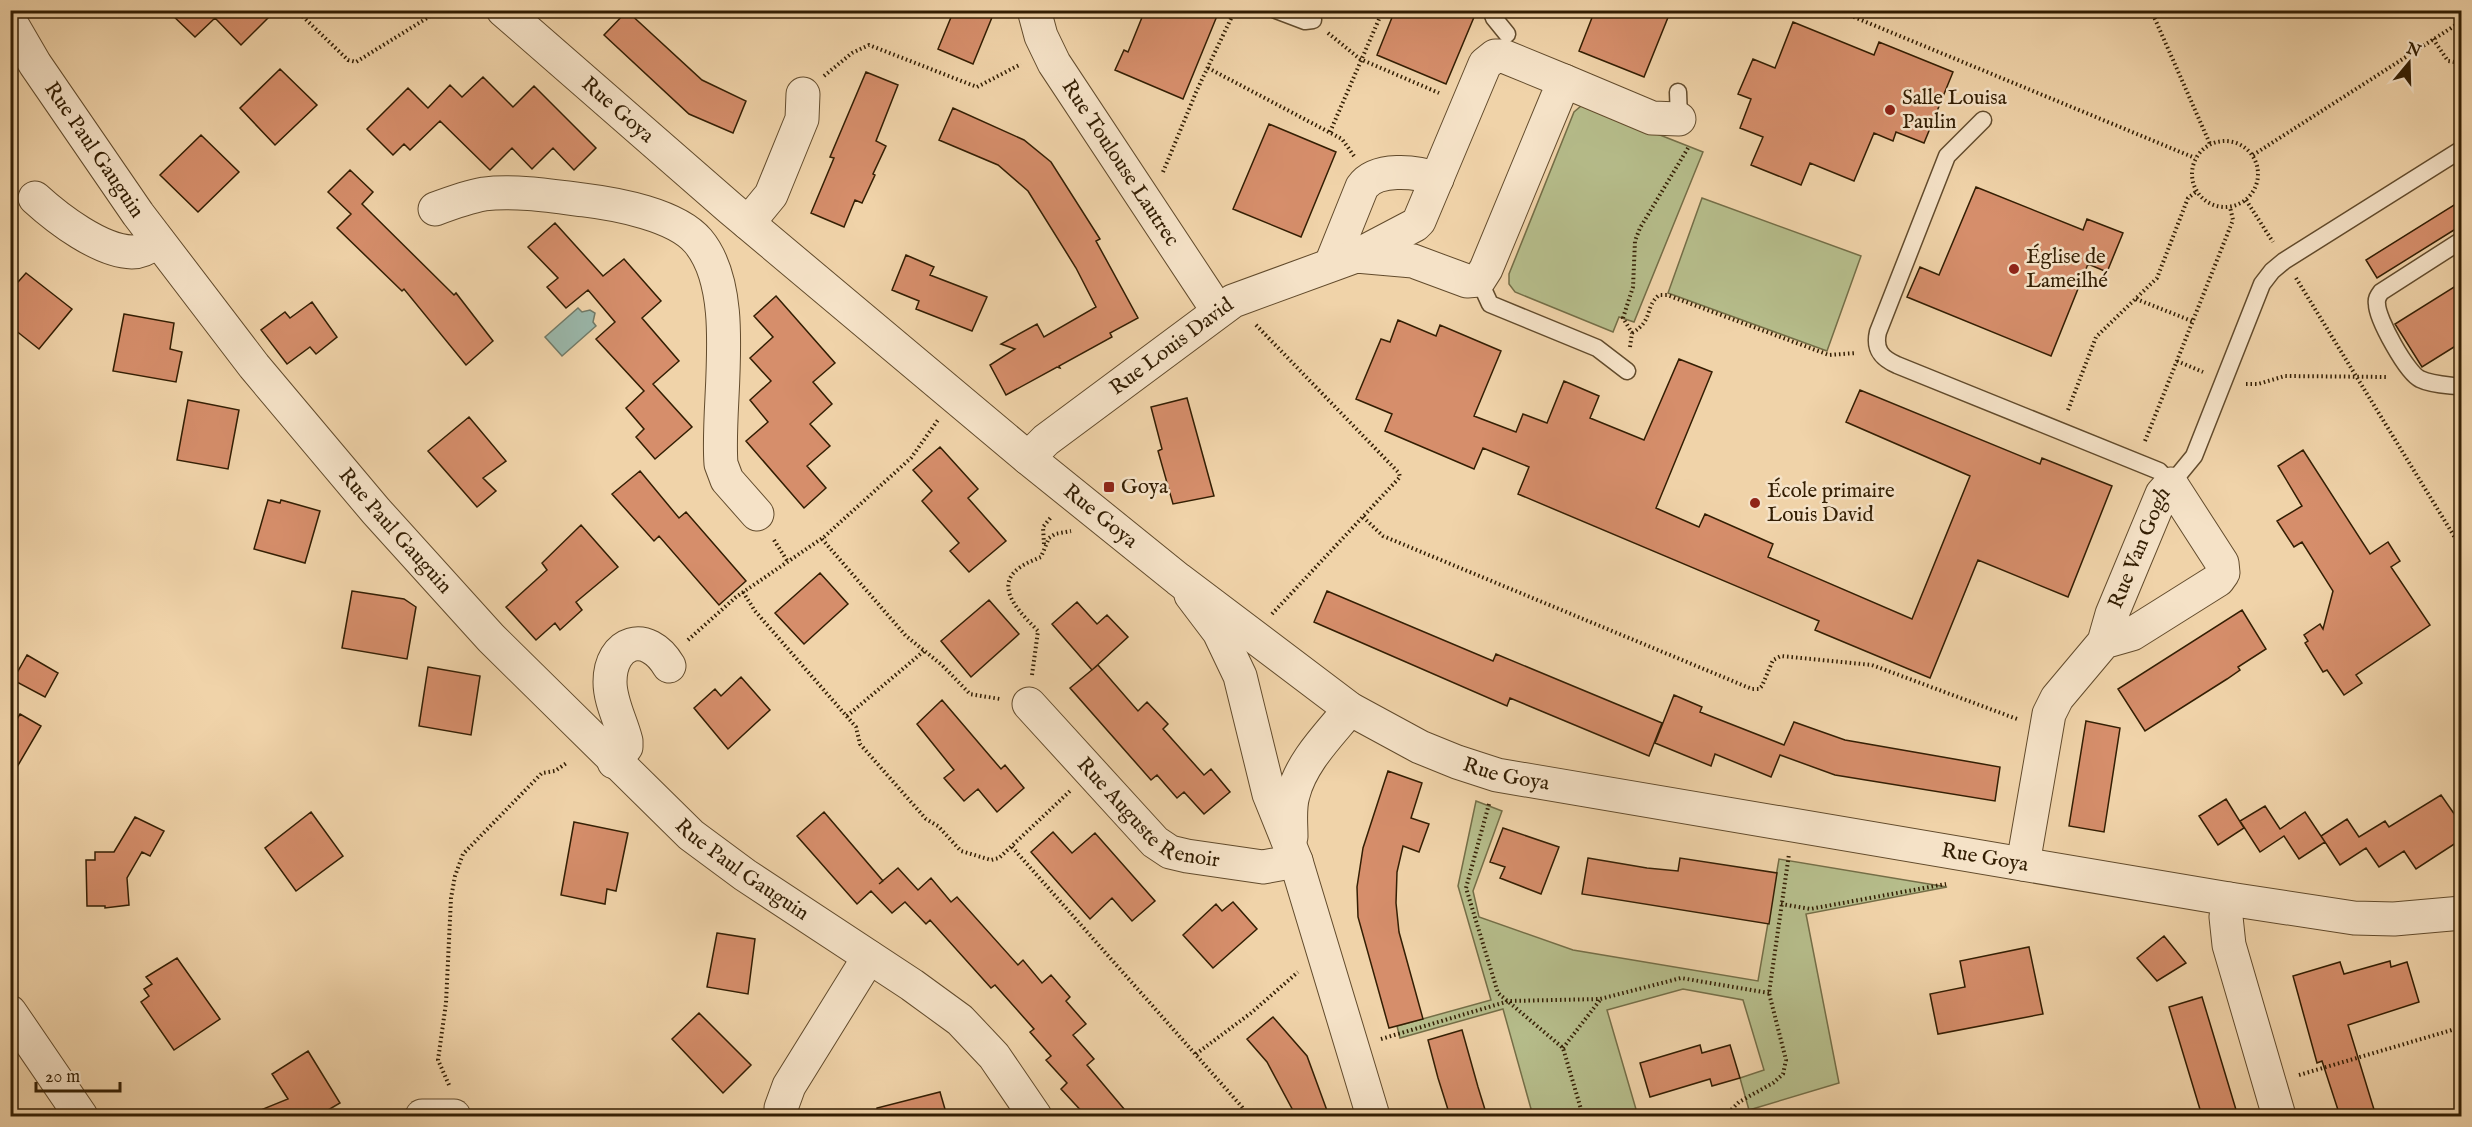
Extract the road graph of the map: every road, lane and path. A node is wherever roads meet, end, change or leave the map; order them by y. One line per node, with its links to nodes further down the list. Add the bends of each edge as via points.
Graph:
1 (296, 10): 2 (path, via 348,60 356,62)
2 (440, 10)
3 (503, 10): 38 (street, Rue Goya)
4 (1034, 10): 16 (street, Rue Toulouse Lautrec)
5 (1235, 10): 19 (path)
6 (1276, 10): 10 (lane, via 1305,21)
7 (1383, 10): 17 (path)
8 (1838, 10): 29 (path)
9 (2151, 10): 26 (path)
10 (1313, 20)
11 (10, 21): 41 (street, Rue Paul Gauguin, via 35,64)
12 (2462, 21): 14 (path)
13 (1501, 34): 20 (street); 22 (street, via 1495,56 1485,64)
14 (2433, 39): 18 (path, via 2448,61); 28 (path)
15 (1337, 40): 17 (path)
16 (1047, 50): 21 (path, via 977,87 869,45 852,53); 33 (street, Rue Toulouse Lautrec)
17 (1360, 59): 22 (path); 25 (path)
18 (2462, 63)
19 (1208, 68): 25 (path); 33 (path, via 1158,185)
20 (1564, 81): 23 (street, via 1652,118); 45 (street)
21 (803, 94): 38 (street, via 802,119 771,195)
22 (1468, 105): 31 (street)
23 (1678, 105): 48 (path, via 1689,147 1640,228 1635,241 1633,288)
24 (1983, 120): 51 (lane, via 1947,156 1878,332)
25 (1330, 132): 30 (path, via 1342,139)
26 (2210, 144): 28 (path, via 2238,143); 29 (path)
27 (2462, 149): 44 (lane)
28 (2253, 155): 35 (path, via 2259,174 2253,193)
29 (2196, 158): 32 (path, via 2192,175)
30 (1370, 178): 31 (street, via 1425,174); 43 (street, via 1362,187)
31 (1437, 179): 42 (street)
32 (2197, 191): 36 (path, via 2211,204); 46 (path, via 2188,198 2157,278)
33 (1142, 196): 47 (street, Rue Toulouse Lautrec)
34 (35, 198): 41 (street, via 76,232 118,249 140,251)
35 (2246, 200): 36 (path); 44 (path)
36 (2230, 207): 49 (path, via 2233,220)
37 (435, 208): 39 (street, via 485,194 604,202 666,221)
38 (739, 216): 39 (street, via 717,224); 59 (street, Rue Goya)
39 (697, 240): 65 (street, via 714,272 722,306 721,464 727,480)
40 (2462, 240): 55 (lane, via 2377,297 2376,306 2386,330)
41 (158, 241): 86 (street, Rue Paul Gauguin, via 254,366 376,511 491,639)
42 (1421, 244): 43 (street, Rue Louis David, via 1397,258); 43 (street, Rue Louis David, via 1412,228); 45 (street, Rue Louis David, via 1467,281)
43 (1344, 260): 47 (street, Rue Louis David)
44 (2284, 261): 56 (path); 63 (lane, via 2262,284 2193,456)
45 (1479, 280): 53 (lane, via 1491,304 1597,348)
46 (2136, 299): 49 (path); 60 (path, via 2096,337)
47 (1225, 306): 61 (street, Rue Louis David, via 1046,440); 66 (path, via 1399,473 1398,481)
48 (1623, 318)
49 (2193, 321): 52 (path)
50 (1632, 333): 51 (path, via 1644,326 1654,299 1667,295 1829,355)
51 (1878, 352): 60 (lane, via 1886,360)
52 (2176, 361): 54 (path); 62 (path)
53 (1627, 371)
54 (2206, 373)
55 (2414, 375): 56 (path); 58 (lane)
56 (2358, 377): 57 (path, via 2285,376 2258,384); 70 (path)
57 (2239, 384)
58 (2462, 387)
59 (956, 398): 61 (street, Rue Goya); 68 (path, via 911,458)
60 (2060, 430): 62 (lane)
61 (1028, 458): 64 (street, Rue Goya)
62 (2137, 462): 63 (lane, via 2159,471)
63 (2171, 484): 74 (street, Rue Van Gogh, via 2162,494); 74 (street, Rue Van Gogh, via 2222,563 2223,573 2218,580 2132,634)
64 (1090, 507): 69 (path, via 1073,530 1055,534); 71 (street, Rue Goya)
65 (757, 514)
66 (1363, 517): 75 (path, via 1273,613); 83 (path, via 1383,536 1752,689 1762,686 1773,660 1781,656 1867,663 2019,720)
67 (1052, 518): 69 (path, via 1043,527)
68 (822, 539): 72 (path); 76 (path, via 906,636)
69 (1045, 545): 79 (path, via 1041,557 1015,571 1008,593 1038,632)
70 (2462, 549)
71 (1178, 579): 75 (street, Rue Goya); 78 (street, via 1219,632)
72 (743, 592): 73 (path); 82 (path, via 755,611)
73 (698, 631)
74 (2104, 642): 83 (street, Rue Van Gogh, via 2057,698)
75 (1262, 643): 78 (street); 81 (street, Rue Goya)
76 (924, 651): 79 (path, via 970,694); 82 (path)
77 (669, 666): 86 (street, via 645,643 629,645 618,656 610,684 626,747)
78 (1240, 676): 80 (street)
79 (1029, 704): 87 (street, Rue Auguste Renoir)
80 (1247, 709): 84 (street, via 1279,759 1294,761); 91 (street, via 1269,794)
81 (1350, 709): 84 (street); 88 (street, Rue Goya, via 1420,747)
82 (847, 716): 90 (path, via 860,744 957,848 995,860)
83 (2047, 726): 93 (street, Rue Van Gogh)
84 (1321, 746): 91 (street, via 1305,766 1293,795)
85 (568, 762): 107 (path, via 555,771 542,773 463,854 452,887 446,1003)
86 (614, 762): 97 (street, Rue Paul Gauguin, via 709,849)
87 (1091, 771): 90 (path); 91 (street, Rue Auguste Renoir, via 1155,842 1170,852 1263,867)
88 (1497, 775): 89 (street, Rue Goya); 101 (path, via 1466,888 1498,993)
89 (1793, 824): 92 (street, Rue Goya); 95 (path)
90 (1012, 847): 106 (path)
91 (1293, 853): 104 (street)
92 (1959, 854): 93 (street, Rue Goya); 95 (path, via 1953,882 1810,909)
93 (2023, 864): 94 (street, Rue Goya)
94 (2229, 899): 96 (street, Rue Goya, via 2354,918); 108 (street, via 2229,945)
95 (1781, 904): 99 (path)
96 (2462, 913)
97 (869, 957): 112 (street, via 789,1086); 113 (street, Rue Paul Gauguin, via 939,1004 978,1037)
98 (1301, 969): 106 (path)
99 (1769, 993): 100 (path, via 1681,978); 117 (path, via 1786,1060 1783,1074 1739,1102)
100 (1600, 999): 101 (path); 105 (path)
101 (1509, 1001): 104 (path); 105 (path)
102 (10, 1012): 109 (street)
103 (2462, 1027): 108 (path)
104 (1351, 1048): 115 (street)
105 (1563, 1048): 116 (path)
106 (1196, 1054): 114 (path)
107 (438, 1060)
108 (2270, 1084): 118 (street)
109 (81, 1116)
110 (422, 1116): 111 (street)
111 (454, 1116)
112 (782, 1116)
113 (1035, 1116)
114 (1247, 1116)
115 (1373, 1116)
116 (1583, 1116)
117 (1725, 1116)
118 (2279, 1116)

